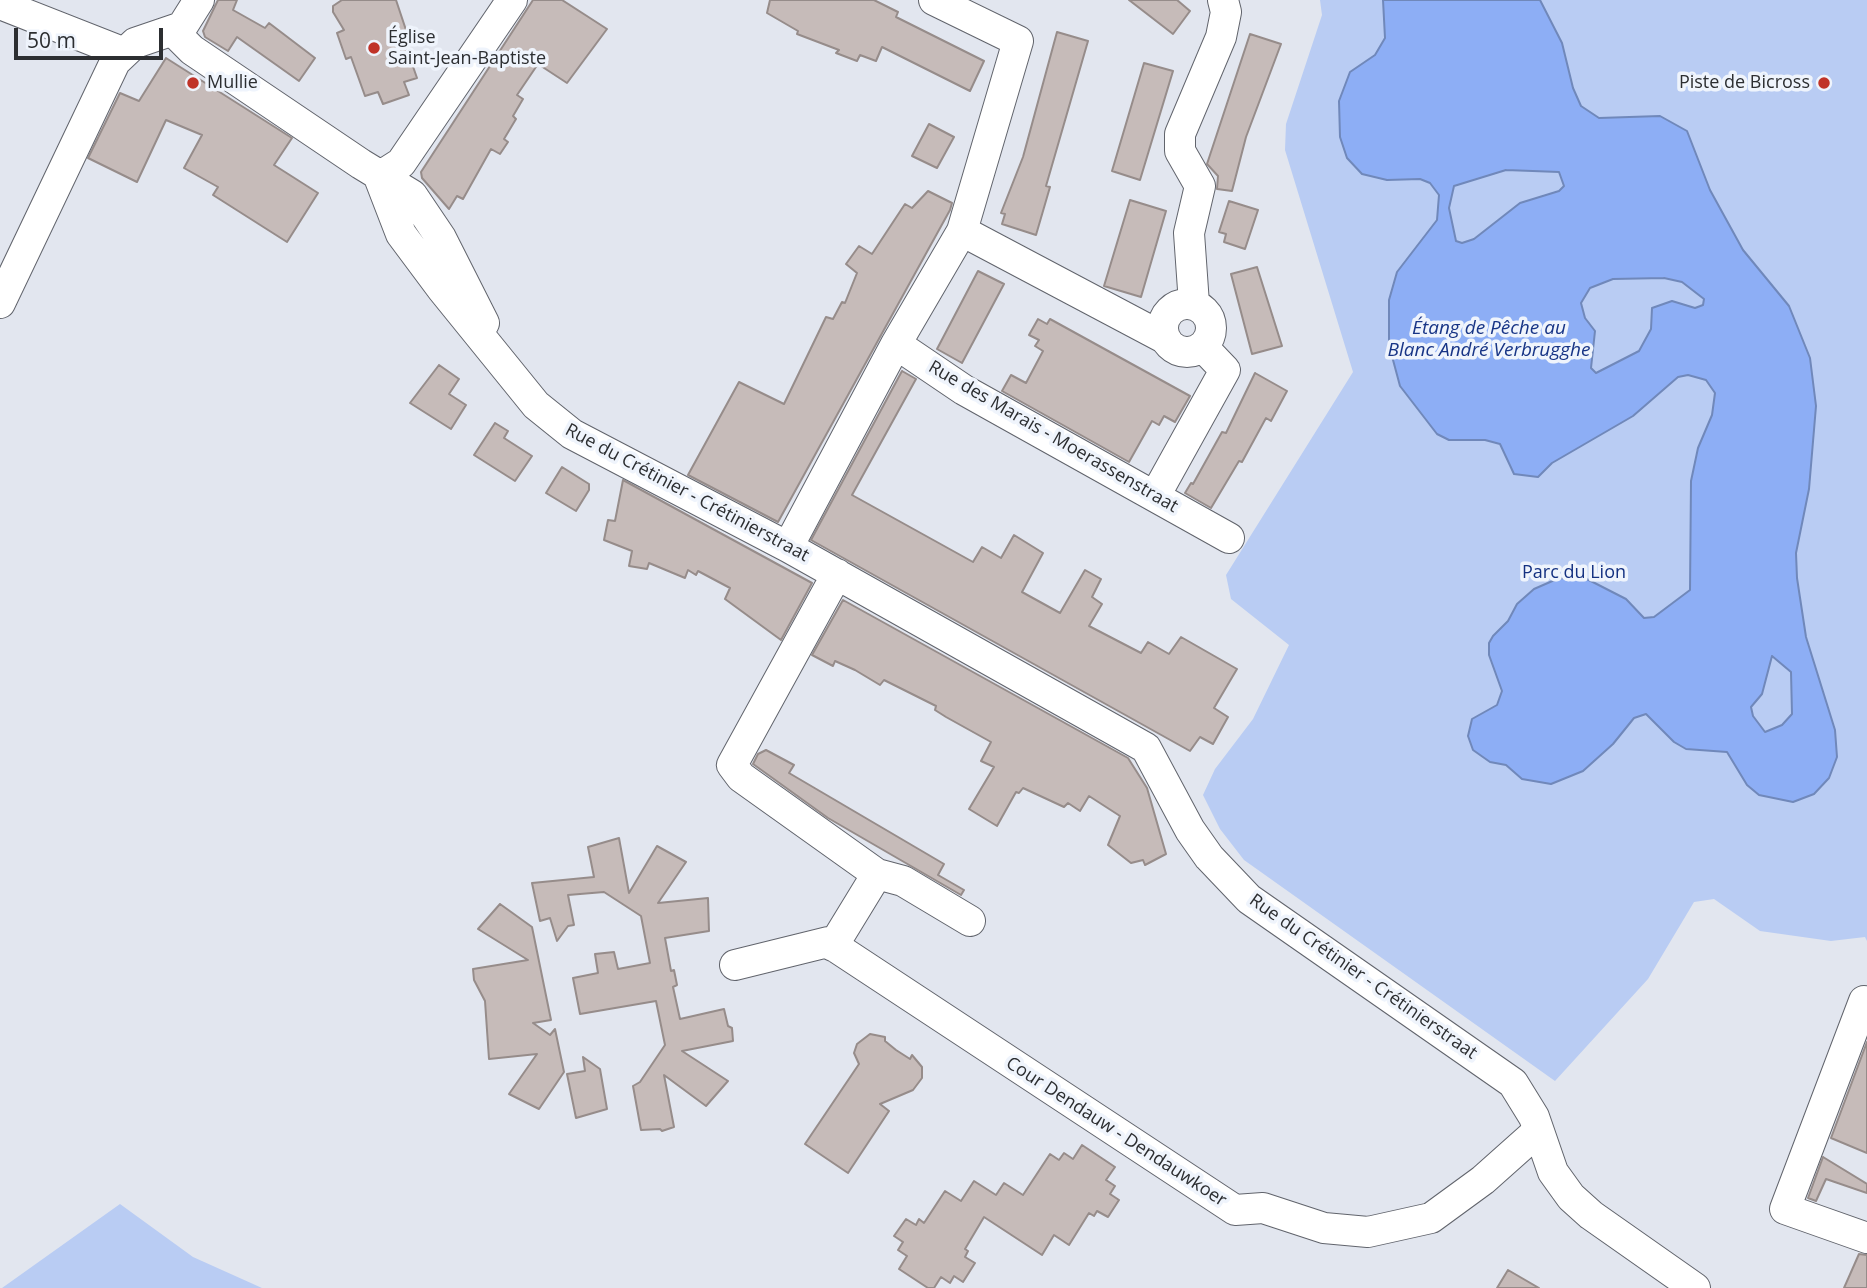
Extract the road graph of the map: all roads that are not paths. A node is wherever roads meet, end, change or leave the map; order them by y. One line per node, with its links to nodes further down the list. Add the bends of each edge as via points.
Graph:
1 (199, 0): 6 (street, via 185,24)
2 (512, 0): 8 (street, via 401,163)
3 (934, 0): 9 (street, via 1018,41)
4 (1223, 0): 11 (street, via 1226,12 1221,37 1180,134 1180,151 1200,186 1189,233)
5 (0, 4): 7 (street)
6 (173, 31): 7 (street); 8 (street, Rue du Crétinier - Crétinierstraat, via 192,50)
7 (122, 52): 10 (street)
8 (379, 177): 17 (street, Rue du Crétinier - Crétinierstraat, via 412,195 441,237 511,376 536,405 572,434)
9 (962, 232): 12 (street); 13 (street)
10 (3, 291)
11 (1194, 304): 12 (street, via 1179,304 1168,312 1162,322); 14 (street, via 1210,320 1210,338)
12 (1164, 338): 14 (street, via 1172,348 1188,353)
13 (896, 344): 15 (street, Rue des Marais - Moerassenstraat, via 964,390); 17 (street)
14 (1203, 347): 15 (street, via 1225,370)
15 (1155, 496): 16 (street, Rue des Marais - Moerassenstraat)
16 (1229, 538)
17 (788, 547): 18 (street, Rue du Crétinier - Crétinierstraat)
18 (837, 574): 19 (street, via 732,765 741,777); 24 (street, Rue du Crétinier - Crétinierstraat, via 1146,748 1189,830 1249,899 1505,1077 1525,1099)
19 (877, 874): 20 (street, via 903,881); 21 (street)
20 (970, 921)
21 (833, 946): 22 (street, via 828,942); 24 (street, Cour Dendauw - Dendauwkoer, via 1236,1210 1263,1208 1324,1228 1368,1232 1431,1218)
22 (735, 965)
23 (1864, 1002): 25 (street, via 1785,1209)
24 (1538, 1131): 26 (street, Rue du Crétinier - Crétinierstraat, via 1549,1164 1571,1197)
25 (1867, 1238)
26 (1695, 1288)

